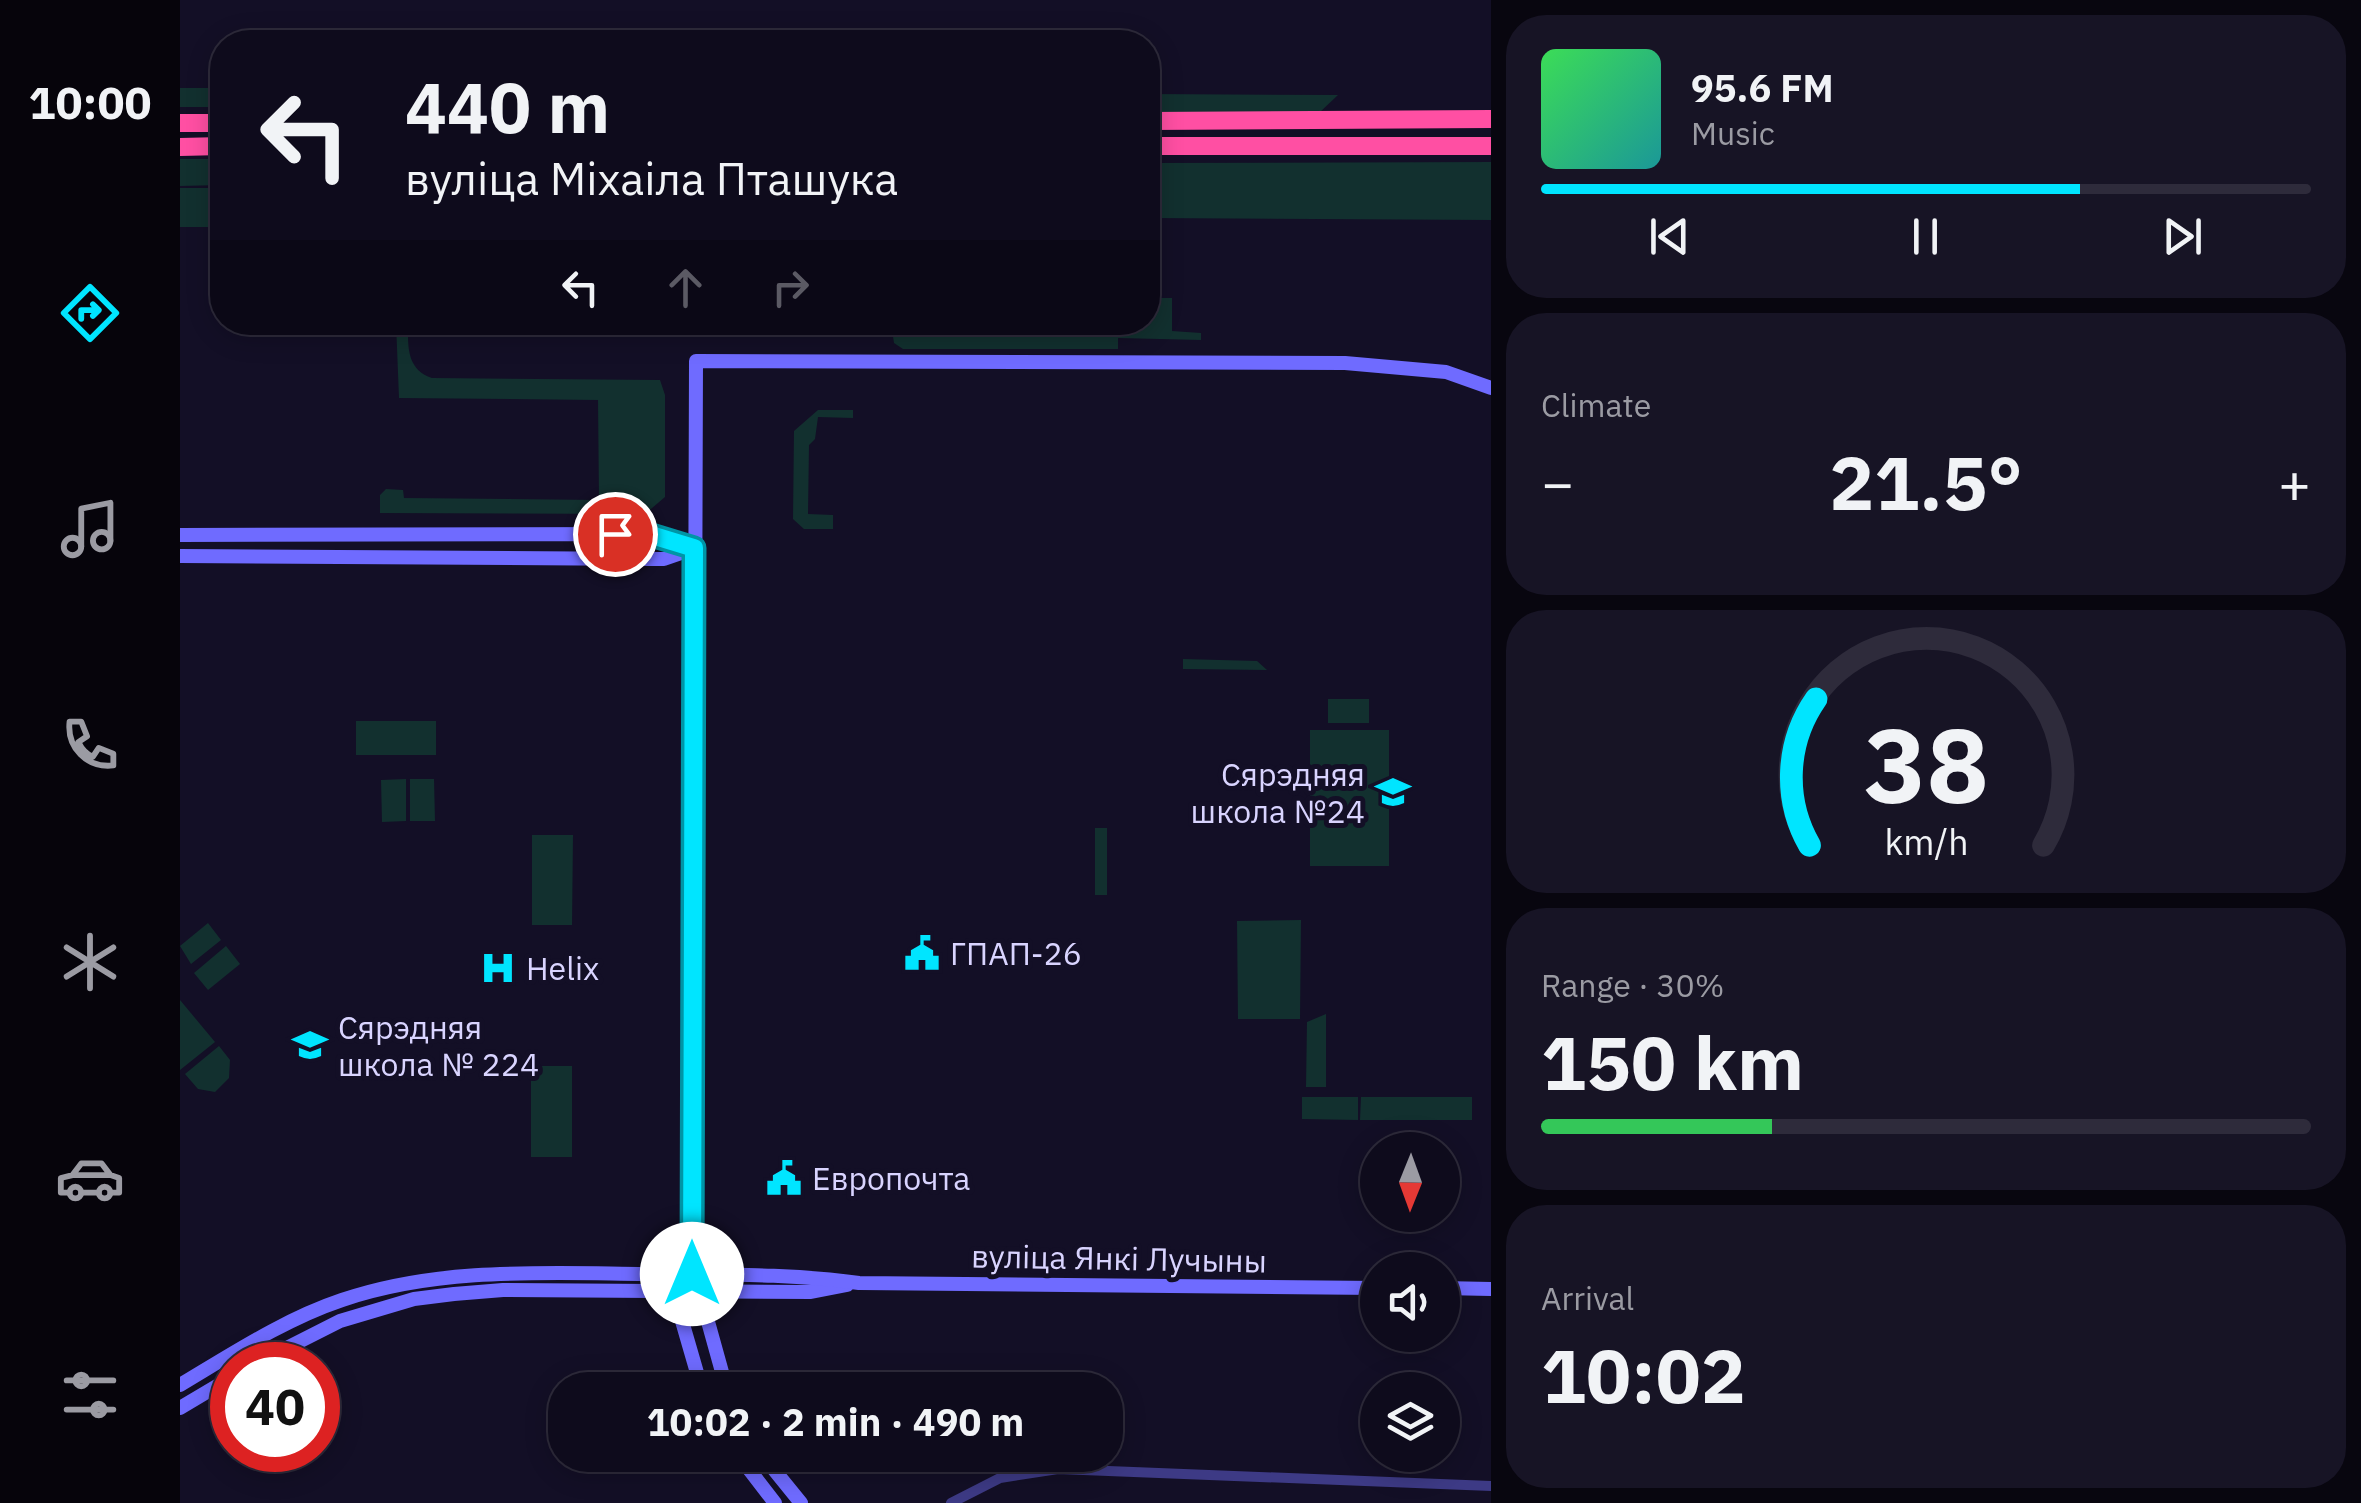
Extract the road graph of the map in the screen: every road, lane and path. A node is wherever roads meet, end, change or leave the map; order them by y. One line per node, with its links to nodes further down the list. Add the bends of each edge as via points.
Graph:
1 (1491, 119): 2 (highway)
2 (1160, 121)
3 (180, 123): 4 (highway)
4 (210, 123)
5 (180, 146): 6 (highway)
6 (210, 146)
7 (1160, 146): 8 (highway)
8 (1491, 146)
9 (1491, 388): 11 (street, via 1446,372 1345,363 696,361)
10 (180, 535): 11 (street, via 648,534)
11 (694, 548): 12 (street, via 649,560); 13 (street)
12 (180, 556)
13 (692, 1282): 14 (street, вуліца Янкі Лучыны, via 812,1276); 17 (street, вуліца Янкі Лучыны, via 503,1274 414,1282 340,1300); 19 (street, вуліца Янкі Лучыны, via 414,1299 340,1320); 20 (street, via 682,1321); 21 (street)
14 (1360, 1288)
15 (1460, 1288): 16 (street)
16 (1491, 1288)
17 (273, 1330): 18 (street); 22 (street, вуліца Янкі Лучыны)
18 (281, 1342)
19 (297, 1342)
20 (697, 1372)
21 (722, 1372)
22 (180, 1384)
23 (210, 1390): 24 (street)
24 (180, 1408)
25 (751, 1472): 28 (street)
26 (776, 1472): 29 (street)
27 (1491, 1486): 30 (street, via 1058,1469 1000,1478)
28 (775, 1503)
29 (801, 1503)
30 (951, 1503)

